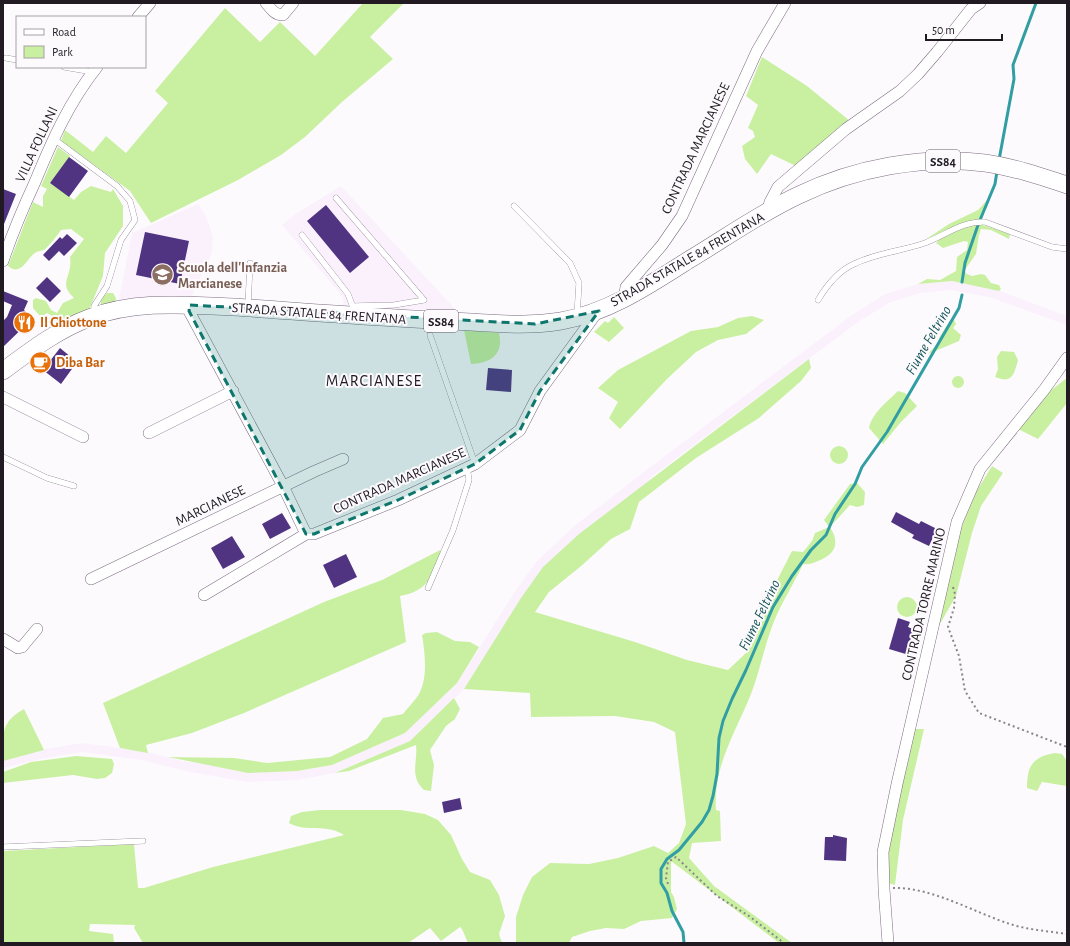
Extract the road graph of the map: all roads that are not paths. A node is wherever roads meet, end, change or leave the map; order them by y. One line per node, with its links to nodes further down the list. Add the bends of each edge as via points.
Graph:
1 (150, 3): 6 (street)
2 (266, 3): 3 (street, via 275,13 283,15)
3 (293, 3)
4 (786, 3): 20 (street, CONTRADA MARCIANESE, via 757,51 682,216 626,287)
5 (980, 3): 15 (street, via 971,9 933,58 900,91 846,129 778,187)
6 (139, 16)
7 (6, 58): 8 (lane)
8 (16, 60)
9 (80, 68): 10 (lane)
10 (95, 69): 11 (street, VILLA FOLLANI, via 79,90)
11 (54, 139): 18 (street, VILLA FOLLANI); 26 (lane, via 117,186 130,201 134,220 121,240 107,286 94,306)
12 (1067, 185): 15 (main road, STRADA STATALE 84 FRENTANA / SS84, via 985,163 942,161 886,167 859,173 798,195)
13 (336, 198): 25 (lane, via 424,300)
14 (514, 206): 27 (lane, via 570,263 579,283)
15 (767, 213): 20 (main road, STRADA STATALE 84 FRENTANA / SS84)
16 (302, 235): 25 (lane, via 348,294)
17 (1067, 249): 21 (lane, via 1052,247 985,222 964,224 925,243 854,264 836,276)
18 (3, 261)
19 (250, 262): 23 (lane)
20 (624, 299): 24 (main road, STRADA STATALE 84 FRENTANA / SS84)
21 (818, 300)
22 (190, 305): 23 (main road, STRADA STATALE 84 FRENTANA / SS84); 26 (main road, STRADA STATALE 84 FRENTANA / SS84, via 149,305); 31 (street, via 189,312)
23 (248, 308): 25 (main road, STRADA STATALE 84 FRENTANA / SS84)
24 (599, 310): 27 (main road, STRADA STATALE 84 FRENTANA / SS84); 37 (street, CONTRADA MARCIANESE, via 540,391 520,430)
25 (354, 311): 27 (main road, STRADA STATALE 84 FRENTANA / SS84, via 535,324)
26 (94, 316): 30 (main road, STRADA STATALE 84 FRENTANA / SS84, via 45,340)
27 (577, 317)
28 (430, 335): 37 (lane)
29 (1067, 358): 48 (street, CONTRADA TORRE MARINO, via 980,468 957,522 883,852)
30 (3, 371)
31 (233, 391): 33 (street); 39 (street)
32 (3, 397): 34 (street)
33 (149, 433)
34 (83, 437)
35 (3, 457): 38 (lane, via 47,478)
36 (343, 459): 39 (street, MARCIANESE)
37 (471, 466): 40 (street, CONTRADA MARCIANESE, via 398,500 314,534); 42 (lane, via 453,530)
38 (74, 486)
39 (283, 486): 40 (street); 41 (street, MARCIANESE)
40 (306, 534): 43 (street, CONTRADA MARCIANESE)
41 (91, 579)
42 (428, 588)
43 (204, 595)
44 (37, 629): 45 (street, via 22,647 18,648)
45 (3, 639)
46 (143, 841): 47 (lane)
47 (3, 847)
48 (888, 943)

